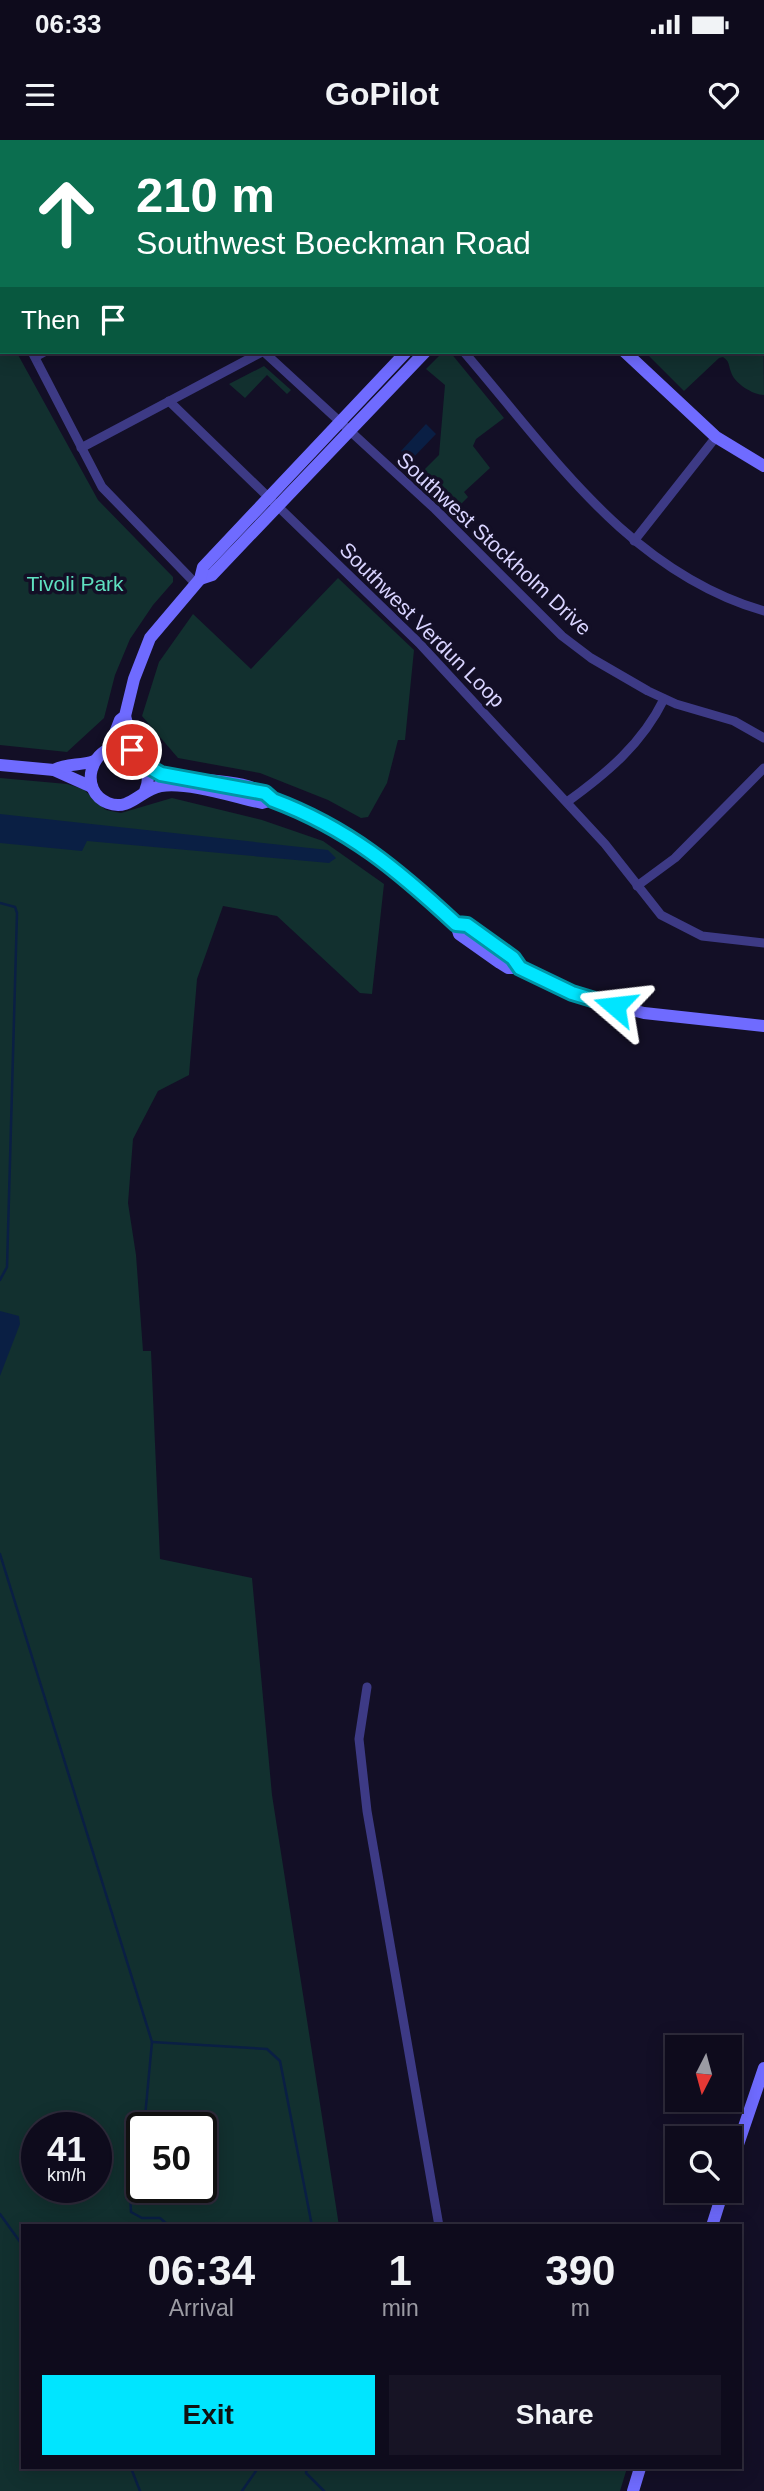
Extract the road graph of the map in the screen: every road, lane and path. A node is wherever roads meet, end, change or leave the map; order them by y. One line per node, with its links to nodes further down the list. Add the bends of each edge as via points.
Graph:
1 (34, 354): 12 (street)
2 (259, 354): 8 (street)
3 (265, 354): 9 (street, Southwest Stockholm Drive)
4 (404, 354): 9 (main road)
5 (423, 354): 10 (main road)
6 (466, 354): 15 (street, via 559,466)
7 (627, 354): 11 (main road)
8 (169, 401): 12 (street); 14 (street, Southwest Verdun Loop)
9 (339, 422): 10 (street, Southwest Stockholm Drive); 14 (main road)
10 (349, 432): 14 (main road); 18 (street, Southwest Stockholm Drive, via 435,509 562,636 624,679)
11 (716, 437): 13 (main road); 15 (street)
12 (81, 448): 16 (street, via 109,495)
13 (764, 466)
14 (273, 503): 16 (main road, via 203,567); 31 (street, Southwest Verdun Loop, via 419,643)
15 (634, 541): 17 (street, via 695,583)
16 (198, 582): 19 (main road, via 150,638)
17 (764, 611)
18 (664, 699): 20 (street, Southwest Stockholm Drive, via 734,721); 31 (street, via 640,740)
19 (125, 716): 21 (main road); 22 (main road)
20 (764, 738)
21 (109, 749): 22 (main road, via 124,747); 23 (main road)
22 (135, 752): 25 (main road)
23 (94, 761): 27 (main road); 28 (main road)
24 (0, 765): 27 (main road)
25 (147, 766): 29 (main road); 30 (main road, via 166,776 219,782 265,793)
26 (764, 768): 32 (street, via 675,858)
27 (54, 770): 28 (main road)
28 (92, 786): 29 (main road, via 99,797 114,805 131,803)
29 (145, 791): 30 (main road, via 165,786 262,803)
30 (273, 800): 34 (main road, via 366,846 456,924 459,934 508,968 520,968 572,993 615,1006)
31 (566, 802): 32 (street, Southwest Verdun Loop)
32 (637, 886): 33 (street, Southwest Verdun Loop, via 661,915 679,926 702,936)
33 (764, 943)
34 (764, 1026)
35 (367, 1687): 39 (street, via 359,1739 367,1811)
36 (764, 2068): 37 (main road)
37 (742, 2133)
38 (719, 2203): 40 (main road)
39 (439, 2224)
40 (713, 2224)
41 (640, 2469): 42 (main road)
42 (633, 2491)

